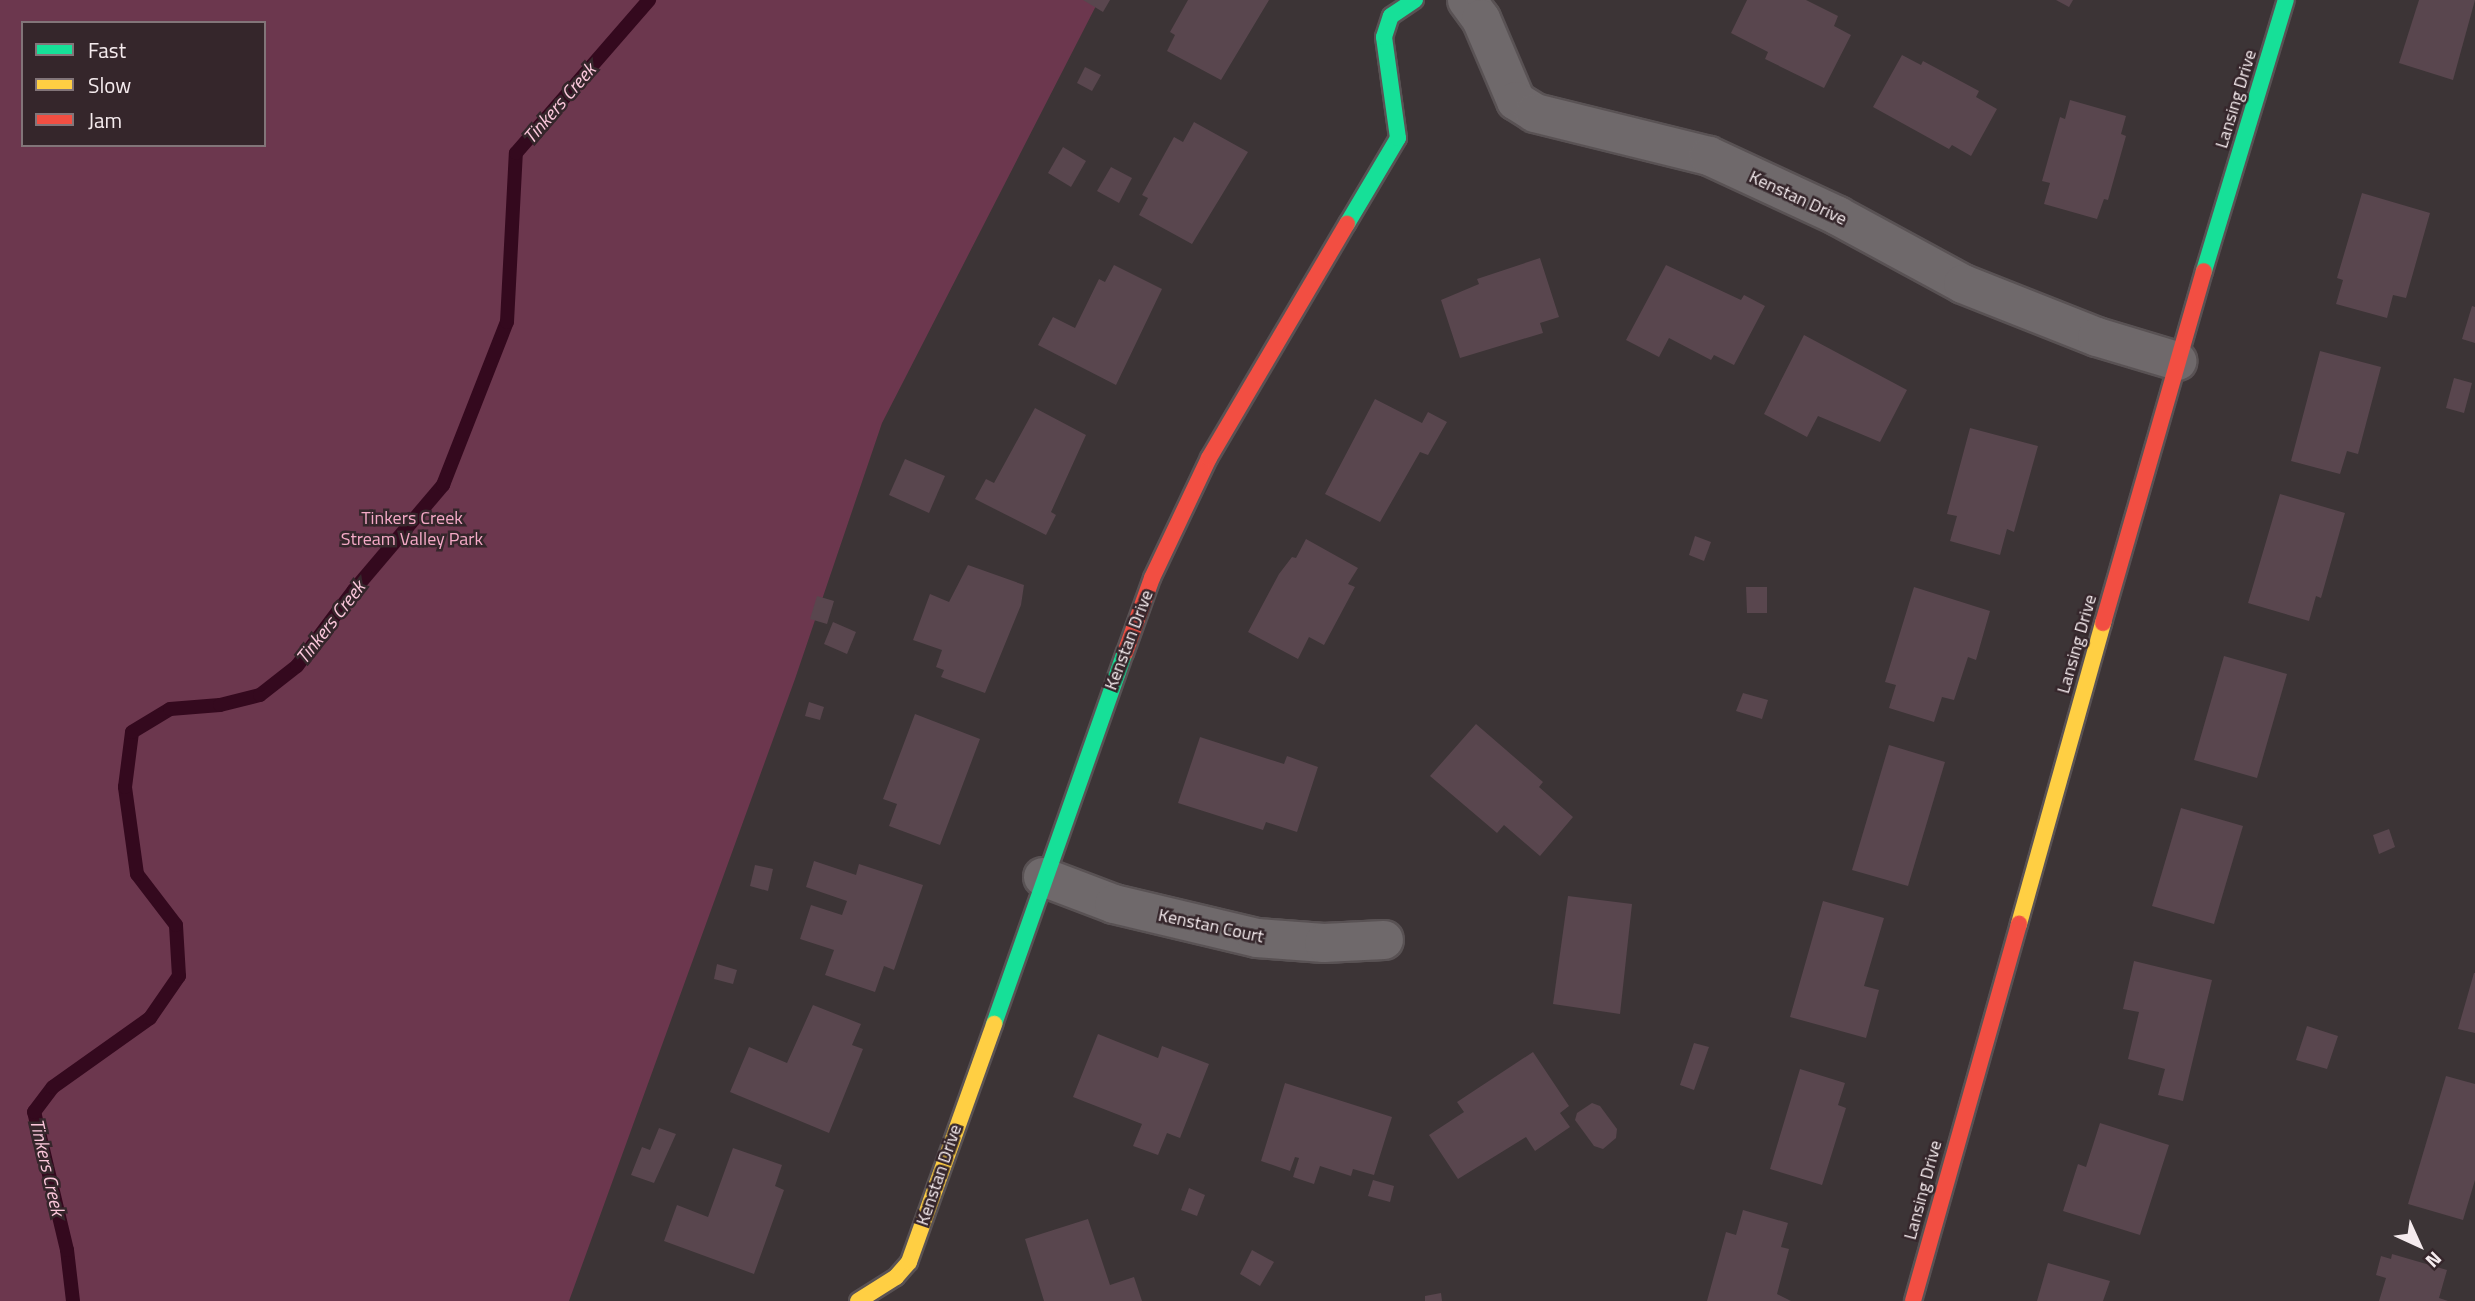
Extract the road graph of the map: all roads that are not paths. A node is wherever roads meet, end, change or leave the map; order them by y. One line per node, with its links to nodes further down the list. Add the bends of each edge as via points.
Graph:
1 (1415, 0): 5 (street, Kenstan Drive, via 1391,16 1384,37 1398,138 1203,470 1152,578)
2 (1467, 0): 4 (street, Kenstan Drive, via 1481,19 1516,101 1535,113 1709,156 1838,216 1963,284 2097,337)
3 (2286, 0): 4 (street, Lansing Drive)
4 (2177, 360): 8 (street, Lansing Drive)
5 (1043, 877): 6 (street, Kenstan Court, via 1114,904 1257,938 1324,943); 7 (street, Kenstan Drive, via 909,1262 896,1277)
6 (1384, 940)
7 (858, 1301)
8 (1913, 1301)

